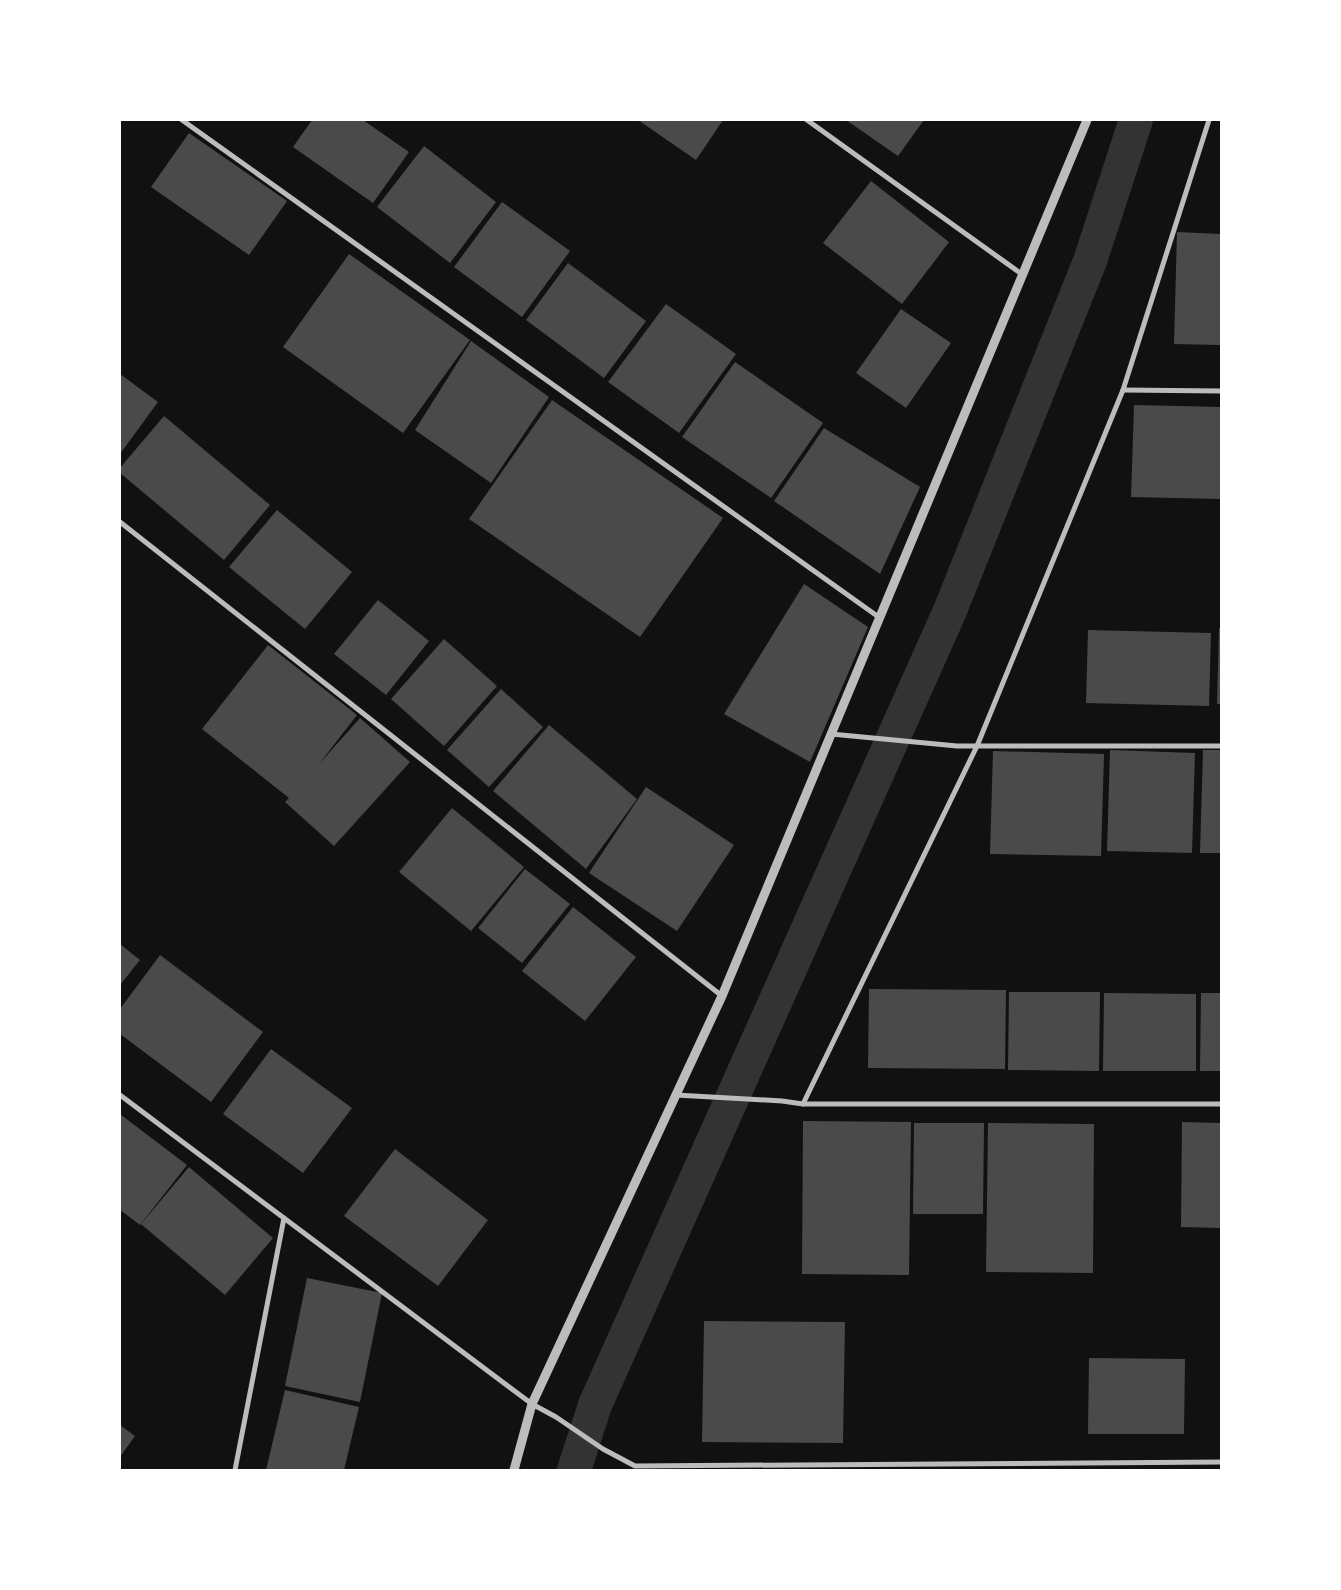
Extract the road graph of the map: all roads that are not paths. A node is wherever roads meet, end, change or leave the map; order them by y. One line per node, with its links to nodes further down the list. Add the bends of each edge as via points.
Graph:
1 (182, 120): 9 (street)
2 (807, 120): 5 (street)
3 (1086, 120): 5 (street)
4 (1209, 120): 6 (street)
5 (1023, 276): 9 (street)
6 (1122, 390): 7 (street); 11 (street)
7 (1221, 391)
8 (120, 522): 13 (street)
9 (880, 618): 10 (street)
10 (831, 734): 11 (street); 13 (street)
11 (977, 746): 12 (street); 16 (street)
12 (1221, 746)
13 (722, 996): 15 (street)
14 (120, 1095): 18 (street)
15 (676, 1095): 16 (street); 19 (street)
16 (803, 1104): 17 (street)
17 (1221, 1104)
18 (284, 1218): 19 (street); 22 (street)
19 (532, 1404): 21 (street); 23 (street)
20 (1221, 1462): 21 (street)
21 (634, 1468)
22 (234, 1470)
23 (514, 1470)

